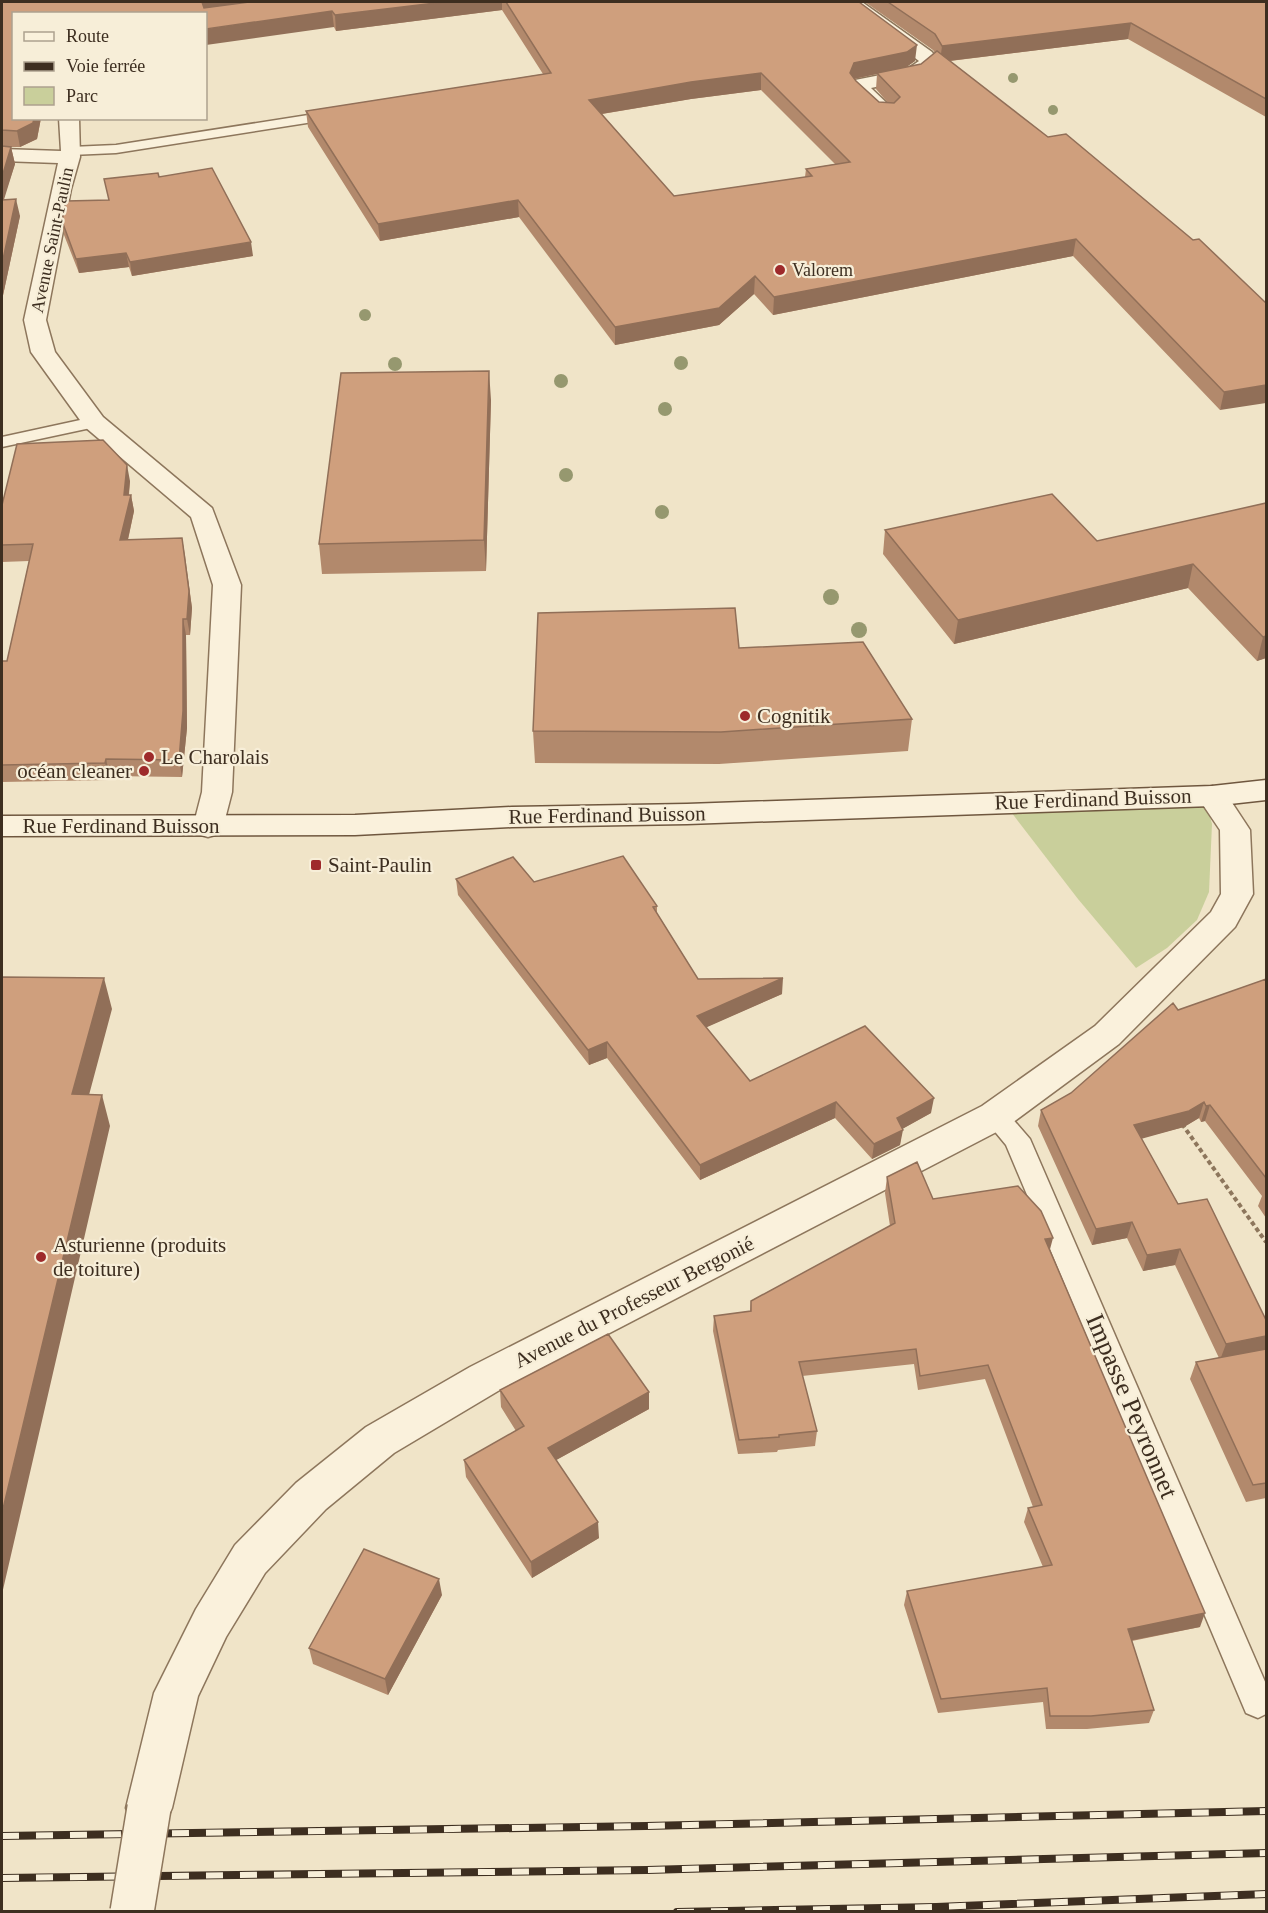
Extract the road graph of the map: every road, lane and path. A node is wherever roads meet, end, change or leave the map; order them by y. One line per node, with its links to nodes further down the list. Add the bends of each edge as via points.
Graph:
1 (850, 2): 3 (street, via 929,62 912,74 862,84 863,92)
2 (349, 112): 5 (lane)
3 (886, 113)
4 (69, 120): 5 (street, Avenue Saint-Paulin)
5 (70, 154): 6 (street); 7 (street, Avenue Saint-Paulin, via 35,320 43,352)
6 (2, 155)
7 (94, 422): 8 (lane); 12 (street, Avenue Saint-Paulin, via 203,514 227,585 217,792)
8 (2, 442)
9 (1266, 790): 10 (street, Rue Ferdinand Buisson)
10 (1212, 796): 12 (street, Rue Ferdinand Buisson); 13 (street, Avenue du Professeur Bergonié, via 1235,830 1237,894 1224,919 1107,1035)
11 (2, 826): 12 (street, Rue Ferdinand Buisson)
12 (208, 827)
13 (995, 1116): 16 (lane, Impasse Peyronnet, via 1017,1139); 17 (street, Avenue du Professeur Bergonié, bridge, via 484,1379 380,1440 311,1496 250,1559 211,1623 176,1693 149,1808)
14 (1179, 1119): 15 (path)
15 (1266, 1242)
16 (1258, 1702)
17 (132, 1911)

